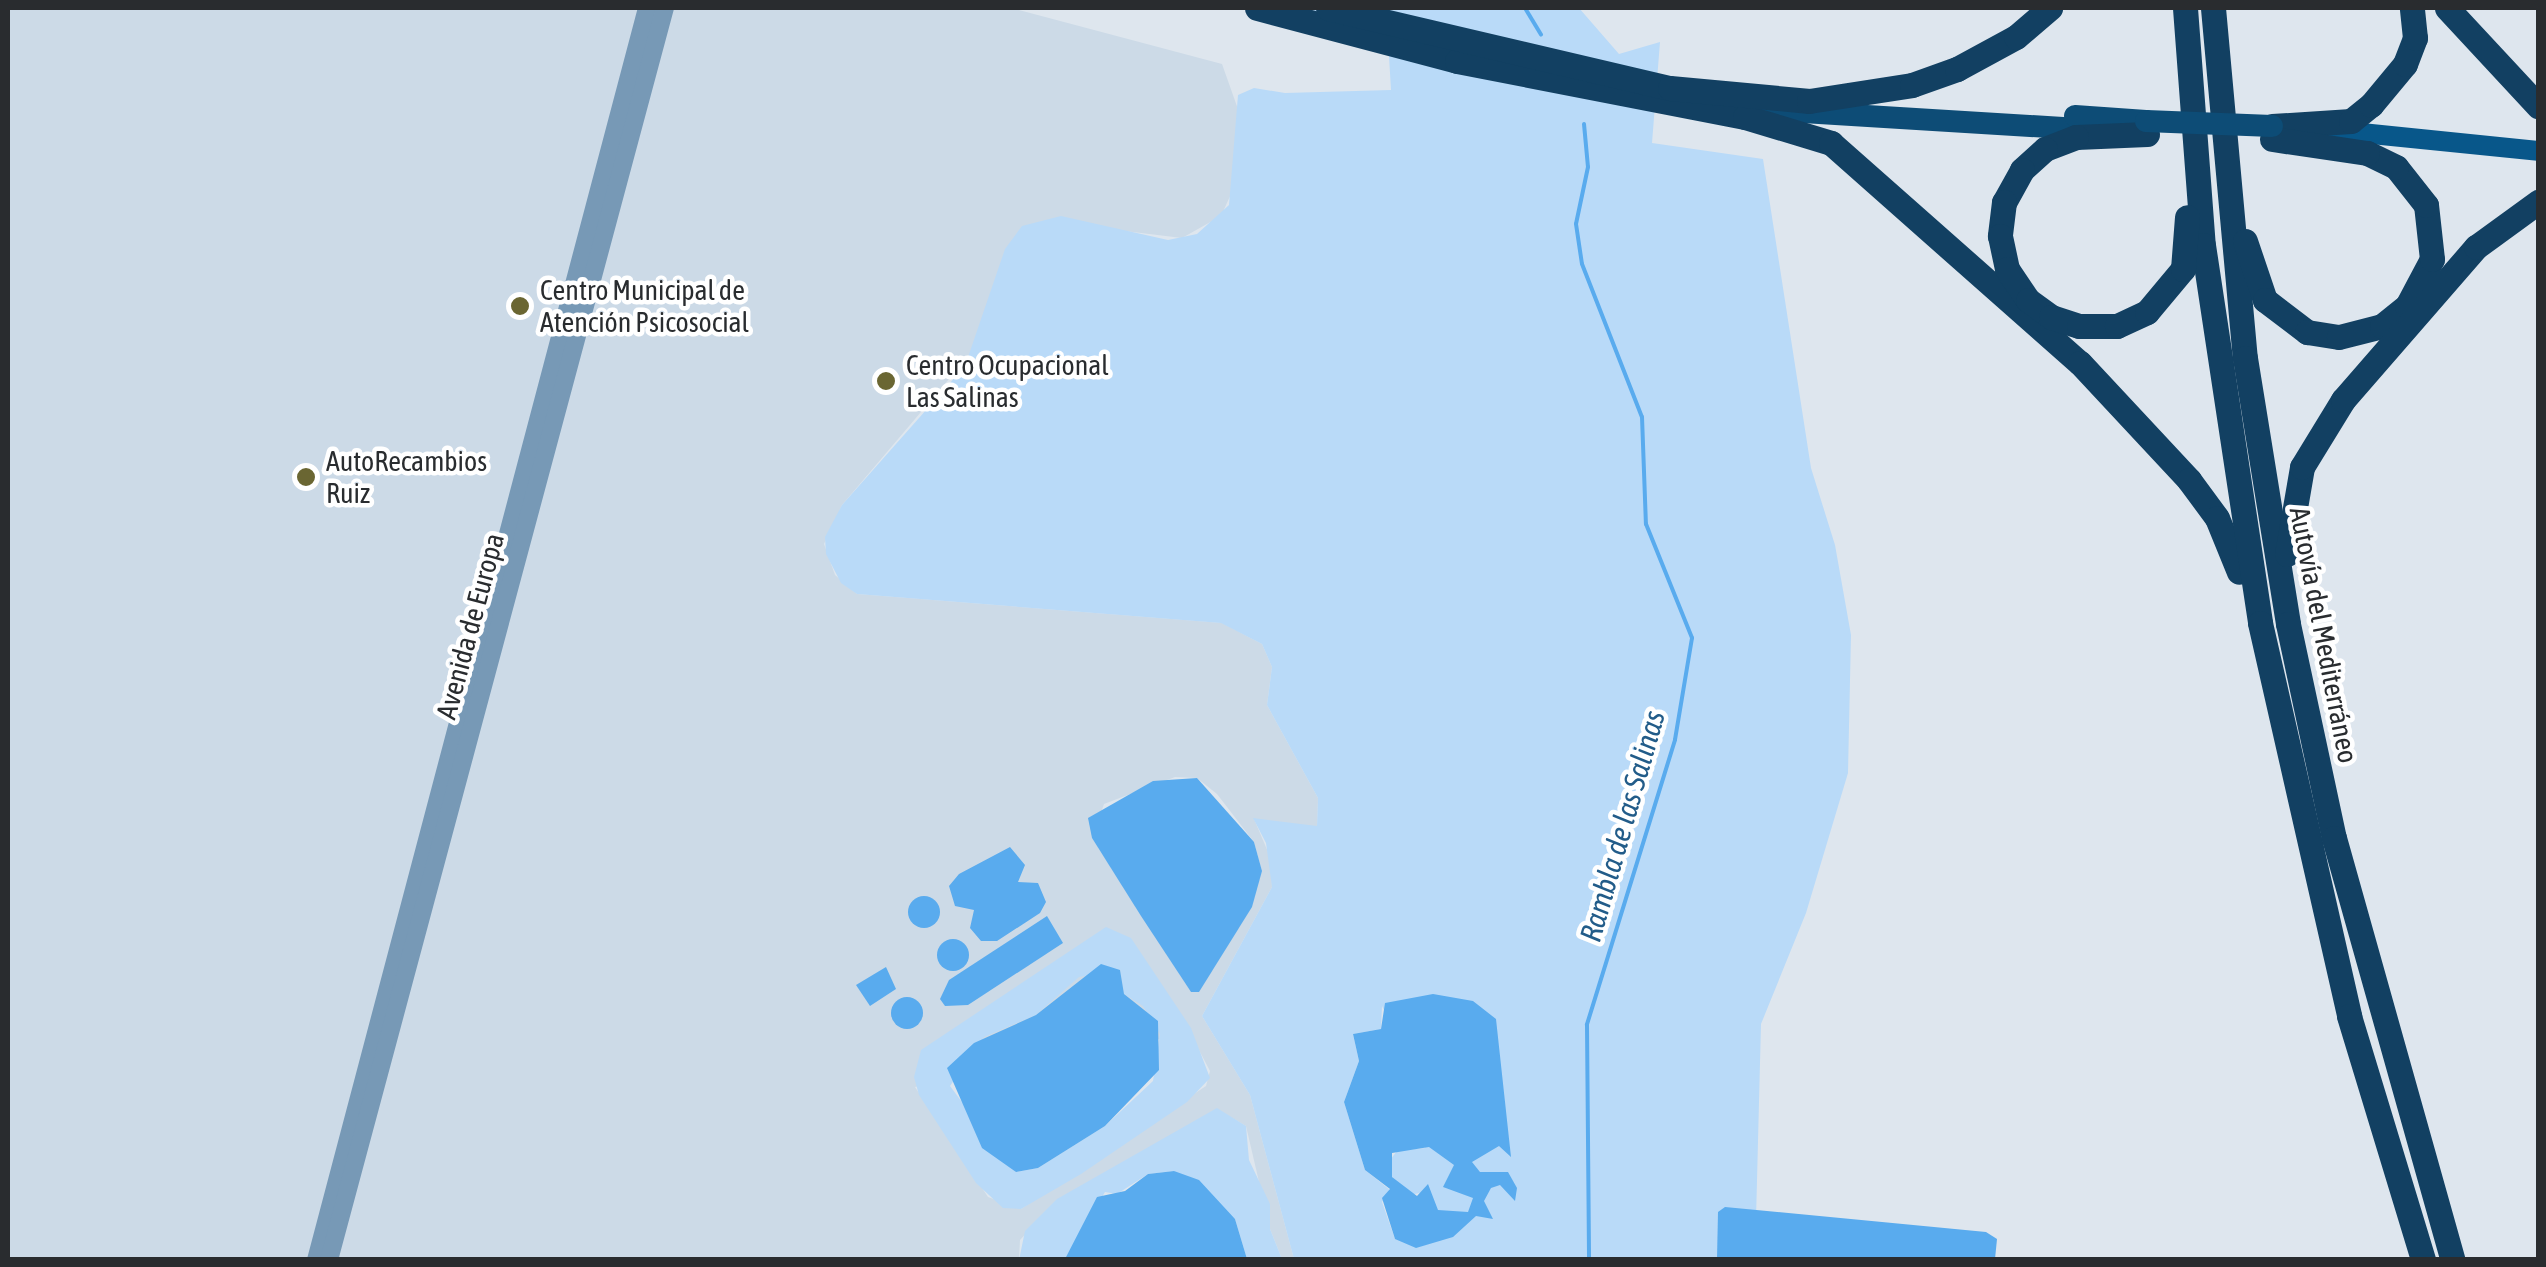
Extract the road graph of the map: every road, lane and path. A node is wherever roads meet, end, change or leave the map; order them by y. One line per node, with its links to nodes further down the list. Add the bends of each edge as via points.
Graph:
1 (647, 8): 25 (street, Avenida de Europa)
2 (665, 8): 26 (street, Avenida de Europa)
3 (1257, 8): 14 (highway, via 1457,61)
4 (1328, 8): 13 (highway, via 1670,88)
5 (2050, 8): 13 (highway, via 2016,37 1958,69 1912,86)
6 (2181, 8): 16 (highway, via 2183,269 2148,312 2118,326 2079,326 2050,317 2028,300 2008,269 2004,202 2045,149 2076,137); 23 (highway, via 2204,246)
7 (2212, 8): 24 (highway, Autovía del Mediterráneo, via 2232,247 2266,499 2325,800)
8 (2221, 8): 12 (highway)
9 (2231, 8): 12 (highway)
10 (2412, 8): 17 (highway, via 2415,38 2405,64 2371,105 2351,121)
11 (2447, 8): 15 (highway)
12 (2223, 36): 21 (highway)
13 (1809, 100): 16 (highway)
14 (1674, 104): 16 (highway); 23 (highway, via 1831,143 1865,168 2080,363 2189,480 2217,518)
15 (2538, 106)
16 (2147, 128): 17 (highway)
17 (2272, 133): 18 (main road); 19 (main road); 21 (highway, via 2366,154 2412,182 2433,235 2423,282 2382,326 2339,337 2306,332 2264,300)
18 (2538, 151)
19 (2538, 159)
20 (2538, 202): 22 (highway, via 2476,247 2332,415 2298,480)
21 (2238, 211): 22 (highway)
22 (2287, 554): 24 (highway)
23 (2260, 623): 27 (highway, via 2349,1016)
24 (2362, 944): 28 (highway, Autovía del Mediterráneo)
25 (316, 1260)
26 (329, 1260)
27 (2422, 1260)
28 (2453, 1260)

